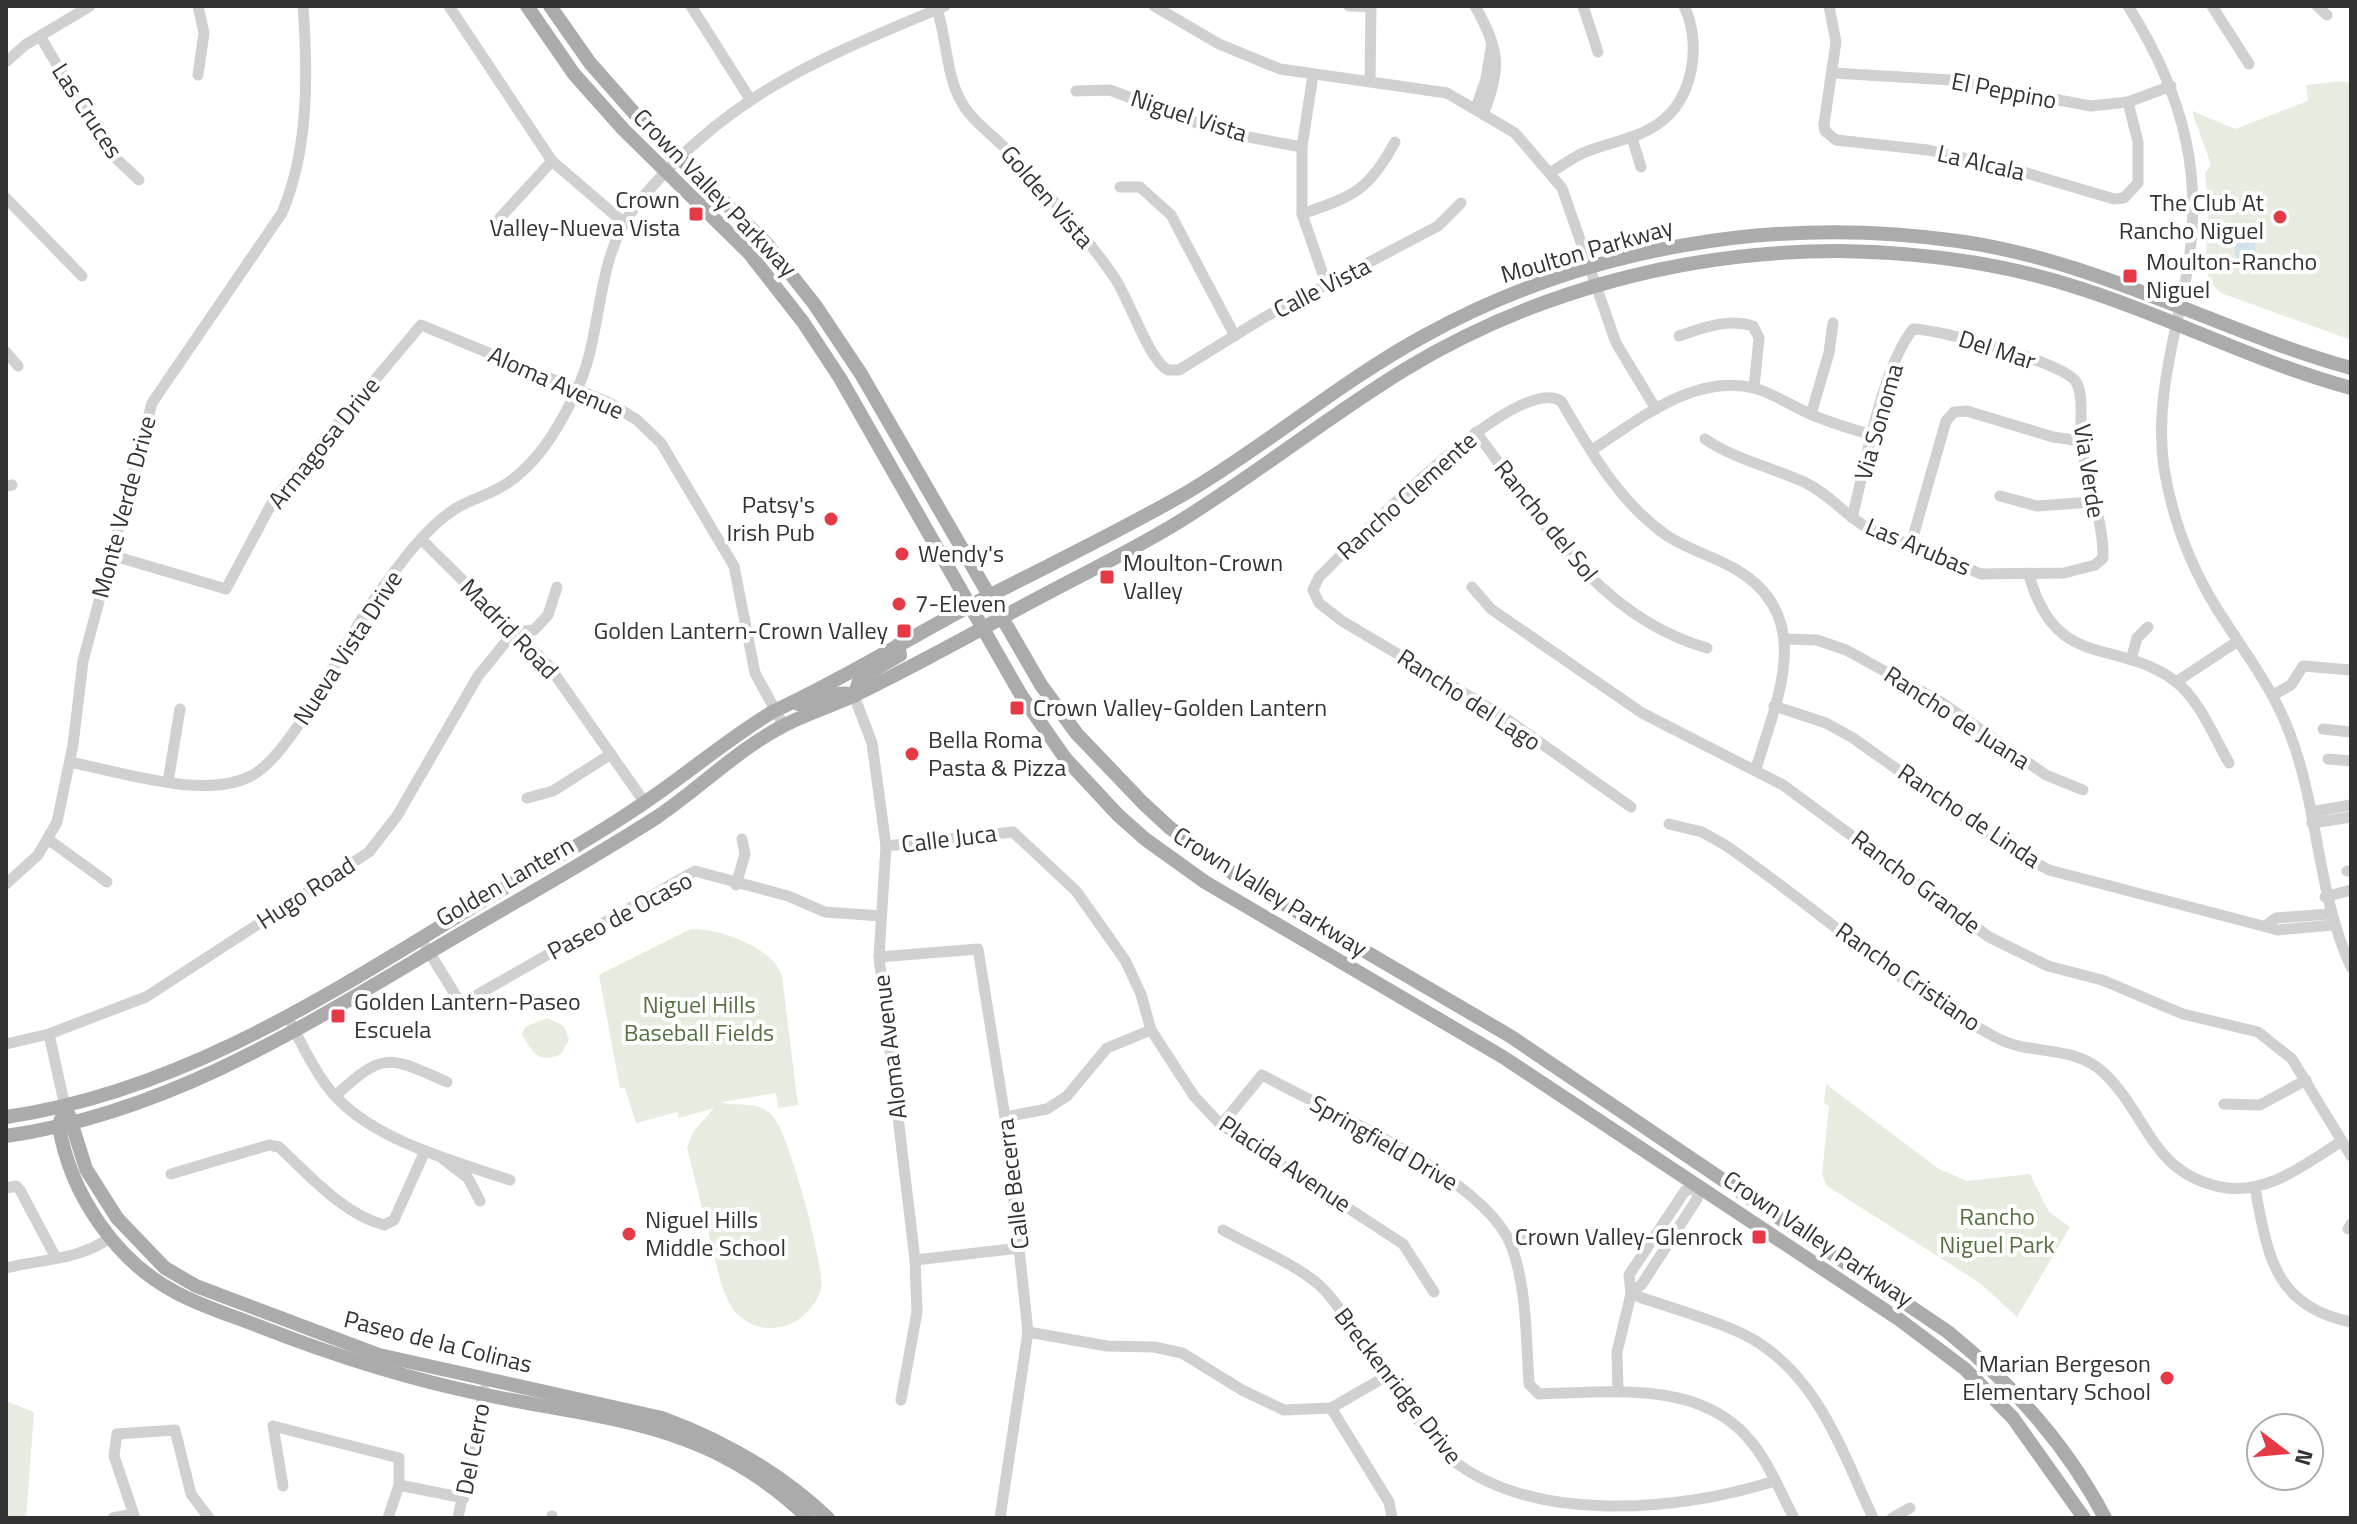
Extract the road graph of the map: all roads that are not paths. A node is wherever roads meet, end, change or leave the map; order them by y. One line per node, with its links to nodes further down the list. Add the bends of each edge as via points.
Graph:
1 (90, 6): 20 (street)
2 (198, 6): 25 (street, via 204,33)
3 (303, 6): 79 (street, Monte Verde Drive, via 302,148 295,181 282,213 152,403)
4 (449, 6): 37 (street)
5 (527, 6): 39 (main road, Crown Valley Parkway, via 574,74)
6 (550, 6): 36 (main road, Crown Valley Parkway, via 612,89)
7 (691, 6): 30 (street)
8 (1155, 6): 26 (street, via 1247,57)
9 (1349, 6): 17 (street)
10 (1475, 6): 32 (street, via 1492,43 1492,70)
11 (1583, 6): 21 (street)
12 (1684, 6): 33 (street, via 1692,28 1690,77 1666,117)
13 (1829, 6): 24 (street, via 1836,42)
14 (2128, 6): 28 (street)
15 (2212, 6): 23 (street)
16 (2317, 6): 19 (street)
17 (1371, 7): 27 (street)
18 (941, 8): 30 (street, Nueva Vista Drive, via 818,59); 62 (street, Golden Vista, via 953,84 964,107 1109,271 1161,366)
19 (2327, 15)
20 (40, 36): 22 (street); 41 (street, Las Cruces, via 108,151)
21 (1598, 52)
22 (6, 62)
23 (2249, 64)
24 (1833, 73): 31 (street, El Peppino, via 1951,80 2091,106); 31 (street, La Alcala, via 1824,124 1830,136 1928,150 2114,199 2130,195 2138,183 2138,142)
25 (198, 75)
26 (1313, 75): 27 (street); 35 (street)
27 (1370, 81): 32 (street, via 1447,93)
28 (2171, 86): 31 (street, El Peppino); 52 (street, via 2186,133 2193,191 2192,247)
29 (1076, 91): 35 (street, Niguel Vista, via 1110,90 1221,132)
30 (750, 99): 36 (street, Nueva Vista Drive)
31 (2128, 102)
32 (1480, 110): 40 (street, via 1515,133)
33 (1632, 138): 38 (street); 40 (street, via 1583,153)
34 (1395, 142): 45 (street, via 1377,175 1350,197)
35 (1302, 147): 45 (street)
36 (679, 157): 39 (street, Nueva Vista Drive); 85 (main road, Crown Valley Parkway, via 766,243 815,305)
37 (552, 161): 46 (street); 47 (street)
38 (1641, 167)
39 (667, 170): 47 (street, Nueva Vista Drive); 86 (main road, Crown Valley Parkway, via 749,253 821,347)
40 (1551, 172): 48 (street, via 1573,214)
41 (139, 180)
42 (1120, 187): 57 (street, via 1140,187 1171,215)
43 (6, 198): 49 (street)
44 (1461, 203): 50 (street, Calle Vista, via 1438,226)
45 (1302, 214): 50 (street)
46 (499, 219)
47 (623, 222): 66 (street, Nueva Vista Drive, via 604,272 599,323)
48 (1589, 269): 51 (street); 52 (main road, Moulton Parkway, via 1732,237 1879,234 2021,252 2093,272); 85 (main road, Moulton Parkway, via 1498,300 1423,337 1189,491)
49 (82, 276)
50 (1327, 286): 57 (street, Calle Vista)
51 (1596, 288): 54 (main road, Moulton Parkway, via 1643,272 1738,255 1880,252 1972,262 2043,277); 67 (street, via 1616,343); 87 (main road, Moulton Parkway, via 1525,310 1449,344 1182,520)
52 (2180, 307): 54 (street); 61 (main road, Moulton Parkway)
53 (1833, 323): 68 (street)
54 (2176, 324): 65 (main road, Moulton Parkway); 92 (street, via 2162,428 2169,496 2196,572)
55 (421, 325): 66 (street, Aloma Avenue); 79 (street, Armagosa Drive, via 273,501 226,589)
56 (1913, 329): 63 (street, Del Mar, via 2025,356); 70 (street, Via Sonoma, via 1891,373)
57 (1235, 336): 62 (street, Calle Vista)
58 (1679, 336): 64 (street, via 1709,326 1753,326 1759,338)
59 (6, 352): 60 (street)
60 (18, 366)
61 (2351, 368)
62 (1179, 370)
63 (2077, 383): 72 (street, Via Verde)
64 (1754, 388): 67 (street, via 1698,389); 68 (street)
65 (2351, 388)
66 (578, 389): 77 (street, Nueva Vista Drive, via 552,439 503,486 453,510); 103 (street, Aloma Avenue, via 637,420 678,467 734,566 750,658)
67 (1656, 409): 73 (street)
68 (1811, 414): 70 (street)
69 (1476, 432): 73 (street, Rancho Clemente, via 1515,409 1556,397); 84 (street, Rancho Clemente, via 1319,577); 94 (street, Rancho del Sol, via 1585,575 1678,640)
70 (1874, 436): 76 (street, Via Sonoma)
71 (1705, 439): 76 (street, Las Arubas, via 1728,455 1814,487)
72 (2081, 441): 75 (street, Via Verde); 78 (street, via 1954,412 1946,421)
73 (1592, 450): 91 (street, via 1615,486 1646,519 1692,550 1750,578 1773,606)
74 (2000, 496): 75 (street, via 2037,506)
75 (2092, 502): 80 (street, Via Verde)
76 (1852, 518): 78 (street, Las Arubas)
77 (422, 540): 90 (street, Madrid Road); 113 (street, Nueva Vista Drive, via 377,595 281,751 253,775 223,786)
78 (1911, 544): 81 (street, Las Arubas, via 1981,574)
79 (111, 555): 110 (street, Monte Verde Drive, via 81,674)
80 (2103, 558): 81 (street, Las Arubas, via 2064,573)
81 (2029, 575): 95 (street, via 2036,599 2064,634 2104,655)
82 (557, 587): 90 (street, via 548,615 534,630)
83 (1472, 587): 112 (street, Rancho Grande, via 1491,609 1642,713)
84 (1313, 590): 119 (street, Rancho del Lago, via 1319,603 1342,621 1501,715)
85 (990, 596): 86 (main road, Golden Lantern); 87 (main road, Crown Valley Parkway)
86 (970, 606): 89 (main road, Crown Valley Parkway); 93 (main road, Golden Lantern)
87 (1004, 617): 89 (main road, Golden Lantern); 154 (main road, Crown Valley Parkway, via 1025,660 1077,734 1170,828 1238,877 1510,1036)
88 (2148, 627): 95 (street, via 2137,638)
89 (984, 628): 99 (main road, Golden Lantern); 160 (main road, Crown Valley Parkway, via 1021,695 1065,758 1145,839 1205,882 1503,1057)
90 (514, 632): 107 (street, Madrid Road, via 549,666); 141 (street, Hugo Road, via 478,676 397,816 369,852 146,997)
91 (1785, 639): 101 (street, via 1782,682); 115 (street, Rancho de Juana, via 1817,640 1846,650 1941,702 2046,775)
92 (2238, 641): 97 (street); 98 (street)
93 (898, 645): 99 (main road, via 900,655 860,678); 100 (main road, Golden Lantern)
94 (1707, 648)
95 (2131, 660): 97 (street)
96 (2351, 670): 98 (street, via 2303,666 2291,685)
97 (2176, 682): 111 (street)
98 (2273, 695): 121 (street, via 2290,733)
99 (854, 696): 100 (main road, via 834,693 805,706); 104 (main road, Golden Lantern); 126 (street, Aloma Avenue, via 872,743)
100 (793, 703): 103 (main road, Golden Lantern)
101 (1774, 706): 112 (street); 134 (street, Rancho de Linda, via 1853,738 2005,846 2049,870 2278,930)
102 (180, 709): 113 (street)
103 (774, 711): 104 (street, Aloma Avenue); 117 (main road, Golden Lantern)
104 (784, 726): 114 (main road, Golden Lantern)
105 (2323, 729): 106 (street)
106 (2351, 732)
107 (611, 754): 116 (street, via 553,791); 117 (street, Madrid Road)
108 (2328, 759): 109 (street)
109 (2351, 761)
110 (70, 762): 113 (street, Nueva Vista Drive); 125 (street, Monte Verde Drive)
111 (2229, 763)
112 (1756, 769): 143 (street, Rancho Grande, via 2017,953 2183,1014 2258,1032 2278,1045)
113 (168, 782)
114 (693, 789): 117 (main road, via 683,789 657,805); 127 (main road, Golden Lantern)
115 (2083, 790)
116 (527, 798)
117 (645, 803): 127 (main road, via 640,819 592,849); 135 (main road, Golden Lantern)
118 (2351, 805): 121 (street)
119 (1631, 807)
120 (2351, 817): 121 (street)
121 (2312, 818): 132 (street)
122 (1669, 824): 162 (street, Rancho Cristiano, via 1702,832 1725,845 1931,998 1996,1037 2077,1056 2102,1071 2175,1169 2224,1188)
123 (1013, 832): 126 (street, Calle Juca); 139 (street, Placida Avenue, via 1076,891 1125,960)
124 (742, 839): 130 (street, via 745,854)
125 (49, 840): 128 (street); 129 (street, Monte Verde Drive)
126 (886, 846): 133 (street, Aloma Avenue)
127 (590, 858): 135 (main road, Golden Lantern)
128 (107, 882)
129 (6, 884)
130 (736, 885): 133 (street, Paseo de Ocaso, via 788,896 825,912); 135 (street, Paseo de Ocaso, via 695,871 461,1004)
131 (2351, 890): 132 (street)
132 (2325, 897): 134 (street)
133 (881, 916): 136 (street, Aloma Avenue)
134 (2331, 919): 137 (street)
135 (425, 946): 138 (main road, Golden Lantern); 140 (main road, Golden Lantern)
136 (879, 957): 149 (street, Calle Becerra, via 978,949); 174 (street, Aloma Avenue)
137 (2351, 967)
138 (287, 1016): 140 (street); 147 (main road, Golden Lantern, via 191,1065)
139 (1151, 1030): 149 (street, via 1107,1048 1067,1096 1047,1109); 151 (street, Placida Avenue, via 1194,1096)
140 (296, 1032): 145 (street); 150 (main road, Golden Lantern, via 178,1089)
141 (49, 1034): 142 (street, Hugo Road); 147 (street, Paseo de la Colinas)
142 (6, 1044)
143 (2306, 1080): 146 (street, via 2260,1105); 153 (street, Rancho Grande)
144 (447, 1082): 145 (street, via 402,1062 383,1061 366,1067)
145 (335, 1096): 155 (street, via 356,1115)
146 (2224, 1104)
147 (65, 1107): 148 (main road, Golden Lantern); 150 (main road, Paseo de la Colinas)
148 (6, 1117)
149 (1005, 1117): 170 (street, Calle Becerra)
150 (65, 1124): 152 (main road, Golden Lantern); 164 (main road, Paseo de la Colinas, via 97,1191); 168 (main road, Paseo de la Colinas, via 70,1169 92,1214)
151 (1221, 1125): 169 (street, Springfield Drive, via 1262,1075 1446,1174 1485,1204); 176 (street, Placida Avenue, via 1403,1244)
152 (6, 1136)
153 (2342, 1141): 157 (street, Rancho Grande); 162 (street, Rancho Cristiano, via 2282,1178)
154 (1672, 1145): 160 (main road, via 1673,1155 1699,1175); 165 (main road, Crown Valley Parkway)
155 (425, 1151): 156 (street); 158 (street, via 394,1220 384,1225 328,1192 279,1147 269,1145)
156 (439, 1156): 159 (street); 163 (street, via 468,1178)
157 (2351, 1156)
158 (171, 1174)
159 (510, 1180)
160 (1699, 1186): 165 (main road, via 1707,1181 1717,1184 1789,1231); 171 (street, via 1685,1191); 173 (street, via 1697,1199); 204 (main road, Crown Valley Parkway, via 1965,1369 2013,1418)
161 (8, 1187): 172 (street, via 20,1190)
162 (2255, 1188): 178 (street, via 2279,1279 2301,1302 2325,1316)
163 (480, 1201)
164 (124, 1227): 168 (main road); 181 (main road, Paseo de la Colinas, via 165,1268 220,1296 356,1349)
165 (1800, 1229): 192 (main road, Crown Valley Parkway, via 1973,1352 2044,1425)
166 (1223, 1230): 180 (street, Breckenridge Drive, via 1320,1285)
167 (1531, 1236): 169 (street)
168 (111, 1237): 172 (street, via 95,1249); 183 (main road, Paseo de la Colinas, via 158,1281 194,1301 344,1358)
169 (1510, 1243): 182 (street, Springfield Drive, via 1521,1288 1529,1384 1539,1394)
170 (1021, 1248): 174 (street); 179 (street, Calle Becerra)
171 (1644, 1250): 173 (street); 177 (street, via 1629,1275)
172 (56, 1258): 175 (street)
173 (1659, 1259): 177 (street)
174 (915, 1260): 184 (street, Aloma Avenue, via 917,1312)
175 (6, 1268)
176 (1434, 1292)
177 (1631, 1294): 182 (street, via 1621,1321); 202 (street, via 1742,1334 1783,1361 1820,1404)
178 (2351, 1322)
179 (1028, 1332): 185 (street, via 1182,1353 1269,1405 1303,1411); 199 (street, Calle Becerra)
180 (1385, 1377): 185 (street); 186 (street, Breckenridge Drive, via 1452,1461 1504,1497 1546,1511 1605,1515 1734,1494)
181 (486, 1379): 183 (street, Del Cerro); 198 (main road, Paseo de la Colinas, via 685,1427 762,1465)
182 (1618, 1392): 186 (street, Springfield Drive, via 1706,1404 1751,1440)
183 (483, 1394): 189 (street, Del Cerro); 197 (main road, Paseo de la Colinas, via 690,1441 762,1481)
184 (901, 1400)
185 (1331, 1408): 200 (street, via 1389,1502)
186 (1775, 1481): 201 (street, Springfield Drive)
187 (399, 1485): 188 (street, via 399,1458 273,1426); 189 (street); 195 (street)
188 (283, 1486)
189 (464, 1498): 196 (street, Del Cerro)
190 (1910, 1508): 203 (street)
191 (134, 1516): 193 (street); 194 (street, via 114,1456 117,1434 175,1430 191,1494)
192 (2103, 1517)
193 (113, 1518)
194 (209, 1518)
195 (388, 1518)
196 (458, 1518)
197 (808, 1518)
198 (828, 1518)
199 (1000, 1518)
200 (1392, 1518)
201 (1794, 1518)
202 (1873, 1518)
203 (1892, 1518)
204 (2084, 1518)

